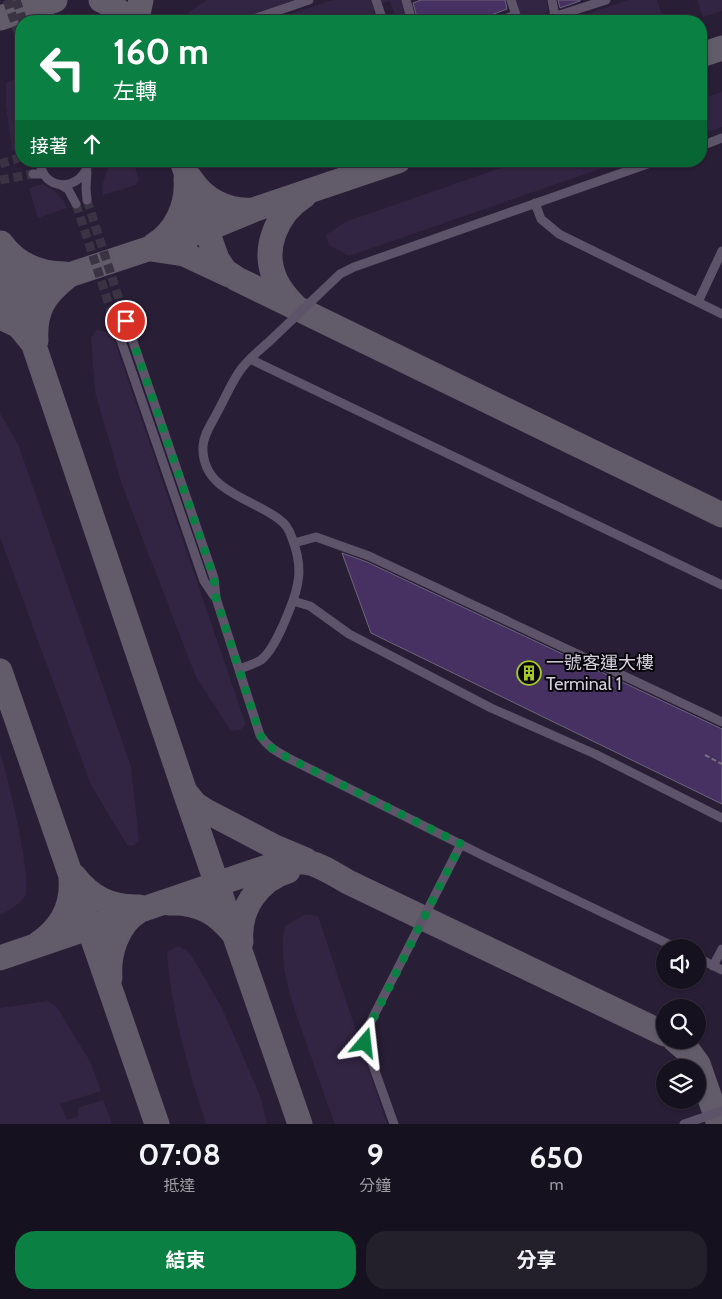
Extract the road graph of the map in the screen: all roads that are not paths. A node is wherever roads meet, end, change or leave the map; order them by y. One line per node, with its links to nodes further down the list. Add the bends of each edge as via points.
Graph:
1 (309, 0): 7 (lane)
2 (376, 0): 8 (lane)
3 (406, 0): 9 (lane)
4 (511, 0): 10 (lane)
5 (552, 0): 11 (lane)
6 (606, 0): 12 (lane)
7 (265, 15)
8 (381, 15)
9 (410, 15)
10 (516, 15)
11 (554, 15)
12 (557, 15)
13 (722, 138): 14 (lane)
14 (707, 144)
15 (42, 167): 20 (lane)
16 (87, 167): 21 (lane, via 77,182)
17 (88, 167): 22 (lane)
18 (639, 167): 23 (lane)
19 (33, 174): 20 (lane)
20 (44, 174): 21 (lane)
21 (61, 185): 24 (lane)
22 (88, 200)
23 (535, 203): 26 (lane, via 541,219 559,234); 30 (lane, via 340,274)
24 (76, 204)
25 (722, 251): 26 (lane)
26 (698, 302): 27 (lane)
27 (722, 314)
28 (126, 321): 33 (lane, via 214,578)
29 (115, 323): 33 (lane, via 204,581)
30 (250, 359): 31 (lane, via 240,370 206,434 204,458 210,474 218,482 237,497 280,519); 32 (lane)
31 (294, 543): 34 (lane, via 300,571); 36 (lane, via 316,537 369,556)
32 (722, 585)
33 (216, 598): 35 (lane)
34 (293, 601): 35 (lane, via 282,629 262,659); 37 (lane, via 310,606 349,634 491,708 595,754)
35 (240, 669): 38 (lane, via 260,735 270,748)
36 (722, 722)
37 (722, 818)
38 (461, 844): 39 (lane); 44 (lane, via 368,1029 365,1043)
39 (657, 939)
40 (722, 949): 42 (lane)
41 (706, 962): 42 (lane)
42 (718, 968)
43 (722, 1111): 45 (lane)
44 (394, 1124)
45 (684, 1124)

